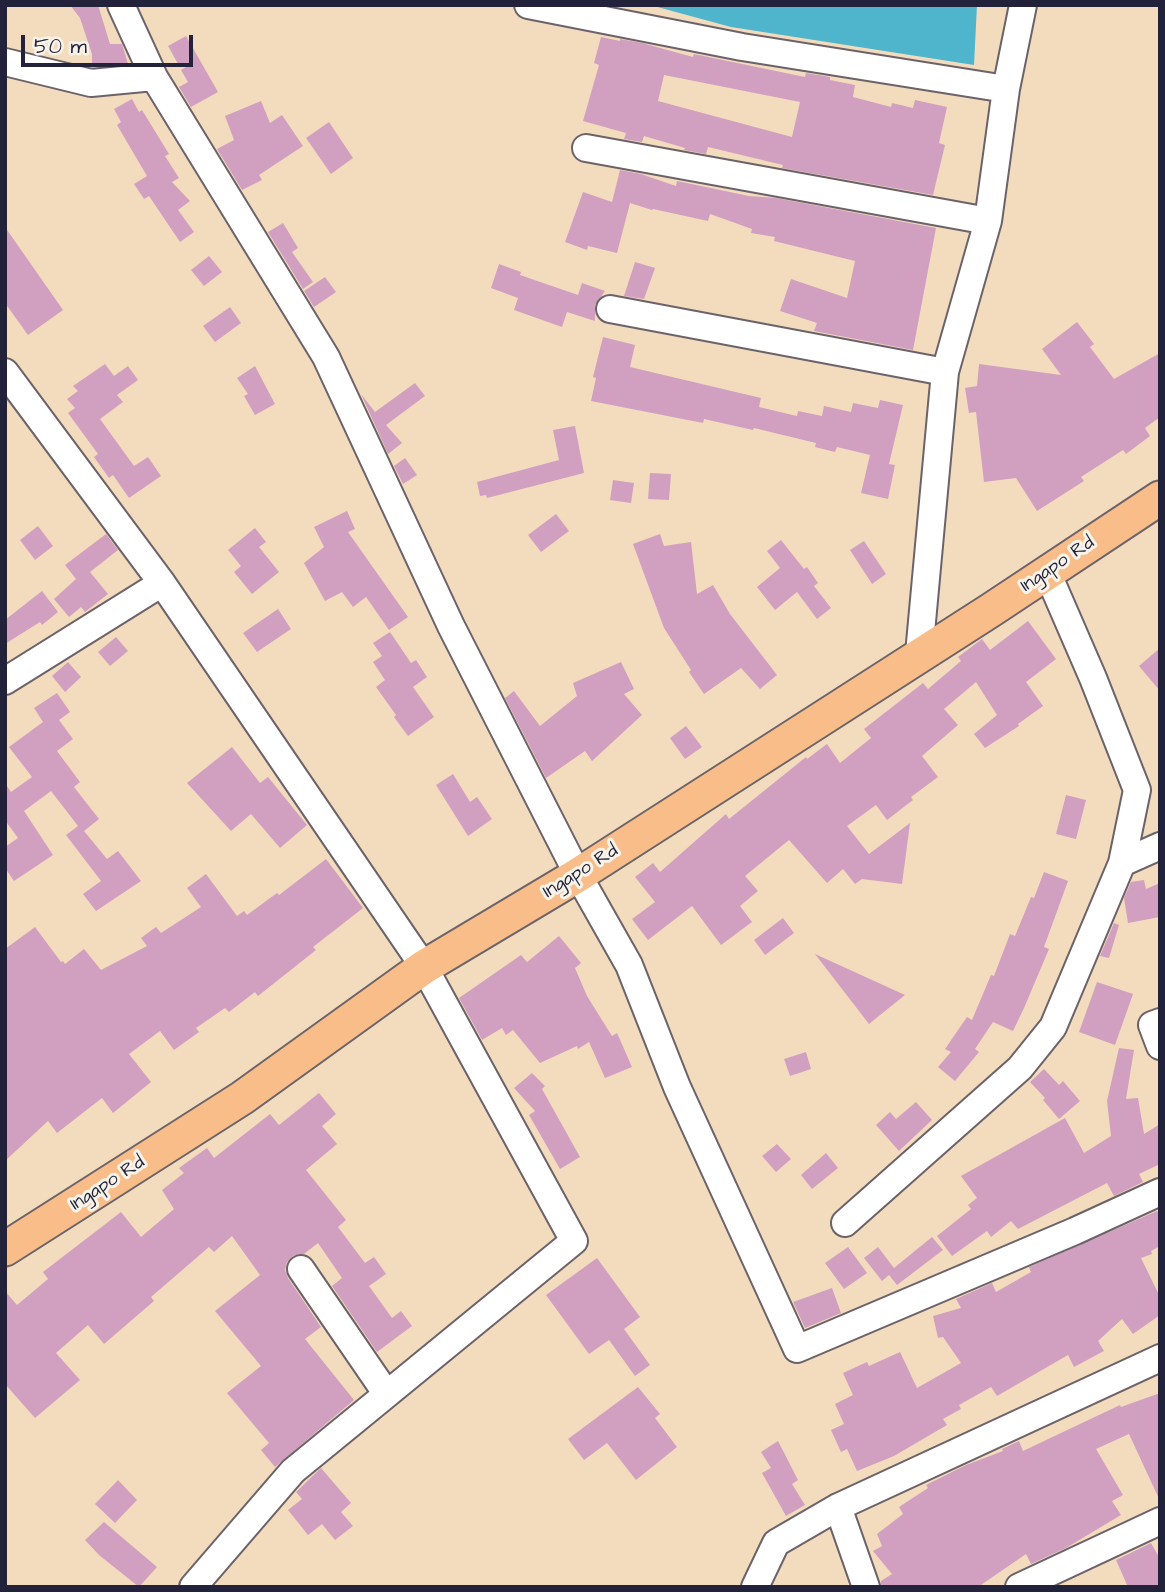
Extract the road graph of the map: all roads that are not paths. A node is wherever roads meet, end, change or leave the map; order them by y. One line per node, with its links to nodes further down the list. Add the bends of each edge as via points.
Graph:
1 (121, 5): 5 (street)
2 (528, 5): 6 (street, via 742,47)
3 (1023, 5): 6 (street)
4 (5, 62): 5 (street, via 91,83)
5 (154, 76): 19 (street, via 326,357 451,626)
6 (1006, 89): 8 (street)
7 (586, 148): 8 (street)
8 (988, 221): 10 (street)
9 (610, 309): 10 (street)
10 (945, 372): 15 (street)
11 (8, 380): 14 (street)
12 (1160, 498): 13 (main road, Ingapo Rd)
13 (1047, 572): 15 (main road, Ingapo Rd); 18 (street, via 1137,790)
14 (162, 583): 16 (street); 20 (street)
15 (919, 654): 19 (main road, Ingapo Rd)
16 (5, 681)
17 (1160, 846): 18 (street)
18 (1122, 863): 24 (street, via 1053,1027 1020,1068)
19 (578, 875): 20 (main road, Ingapo Rd); 23 (street, via 629,965 677,1087 797,1349)
20 (424, 967): 25 (main road, Ingapo Rd, via 242,1098); 28 (street, via 574,1241)
21 (1160, 1022): 22 (street, via 1152,1025)
22 (1160, 1046)
23 (1160, 1192)
24 (845, 1223)
25 (5, 1249)
26 (301, 1269): 28 (street)
27 (1160, 1358): 29 (street)
28 (386, 1393): 31 (street, via 293,1471)
29 (838, 1507): 32 (street, via 776,1543); 33 (street)
30 (1160, 1521): 34 (street)
31 (193, 1587)
32 (755, 1587)
33 (866, 1587)
34 (1019, 1587)

